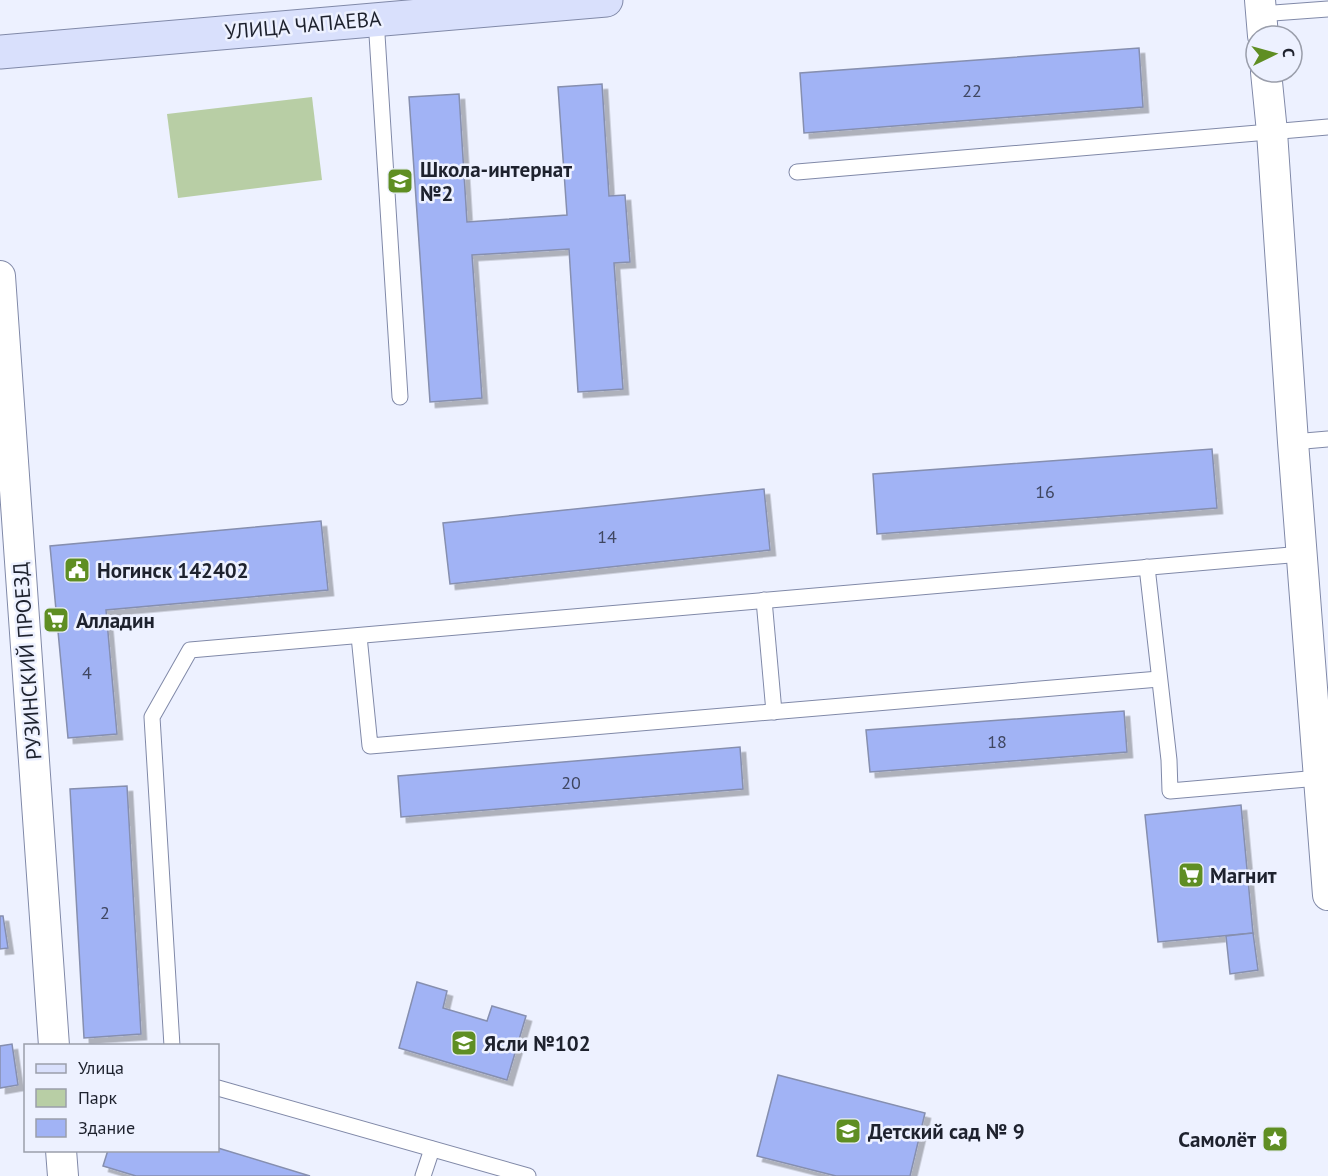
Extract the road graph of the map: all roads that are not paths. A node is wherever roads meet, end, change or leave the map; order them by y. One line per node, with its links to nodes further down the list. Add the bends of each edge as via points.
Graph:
1 (606, 0): 4 (street, УЛИЦА ЧАПАЕВА)
2 (1328, 9): 3 (lane)
3 (1261, 17)
4 (376, 19): 5 (street, УЛИЦА ЧАПАЕВА); 11 (lane)
5 (0, 52)
6 (1267, 84): 8 (street)
7 (1328, 127): 8 (lane)
8 (1272, 132): 9 (lane); 13 (street)
9 (797, 172)
10 (0, 276): 22 (street, РУЗИНСКИЙ ПРОЕЗД)
11 (400, 397)
12 (1328, 439): 13 (lane)
13 (1293, 442): 14 (street)
14 (1302, 554): 15 (lane); 20 (street)
15 (1147, 567): 16 (lane); 18 (lane)
16 (764, 600): 17 (lane); 19 (lane)
17 (359, 636): 19 (lane, via 370,746); 23 (lane, via 190,650 152,717)
18 (1159, 679): 19 (lane); 20 (lane, via 1170,791)
19 (774, 712)
20 (1319, 778): 21 (street)
21 (1328, 895)
22 (54, 1044)
23 (172, 1044)
24 (219, 1088): 25 (lane)
25 (432, 1149): 28 (lane); 29 (lane)
26 (61, 1152): 27 (street)
27 (63, 1176)
28 (423, 1176)
29 (528, 1176)

